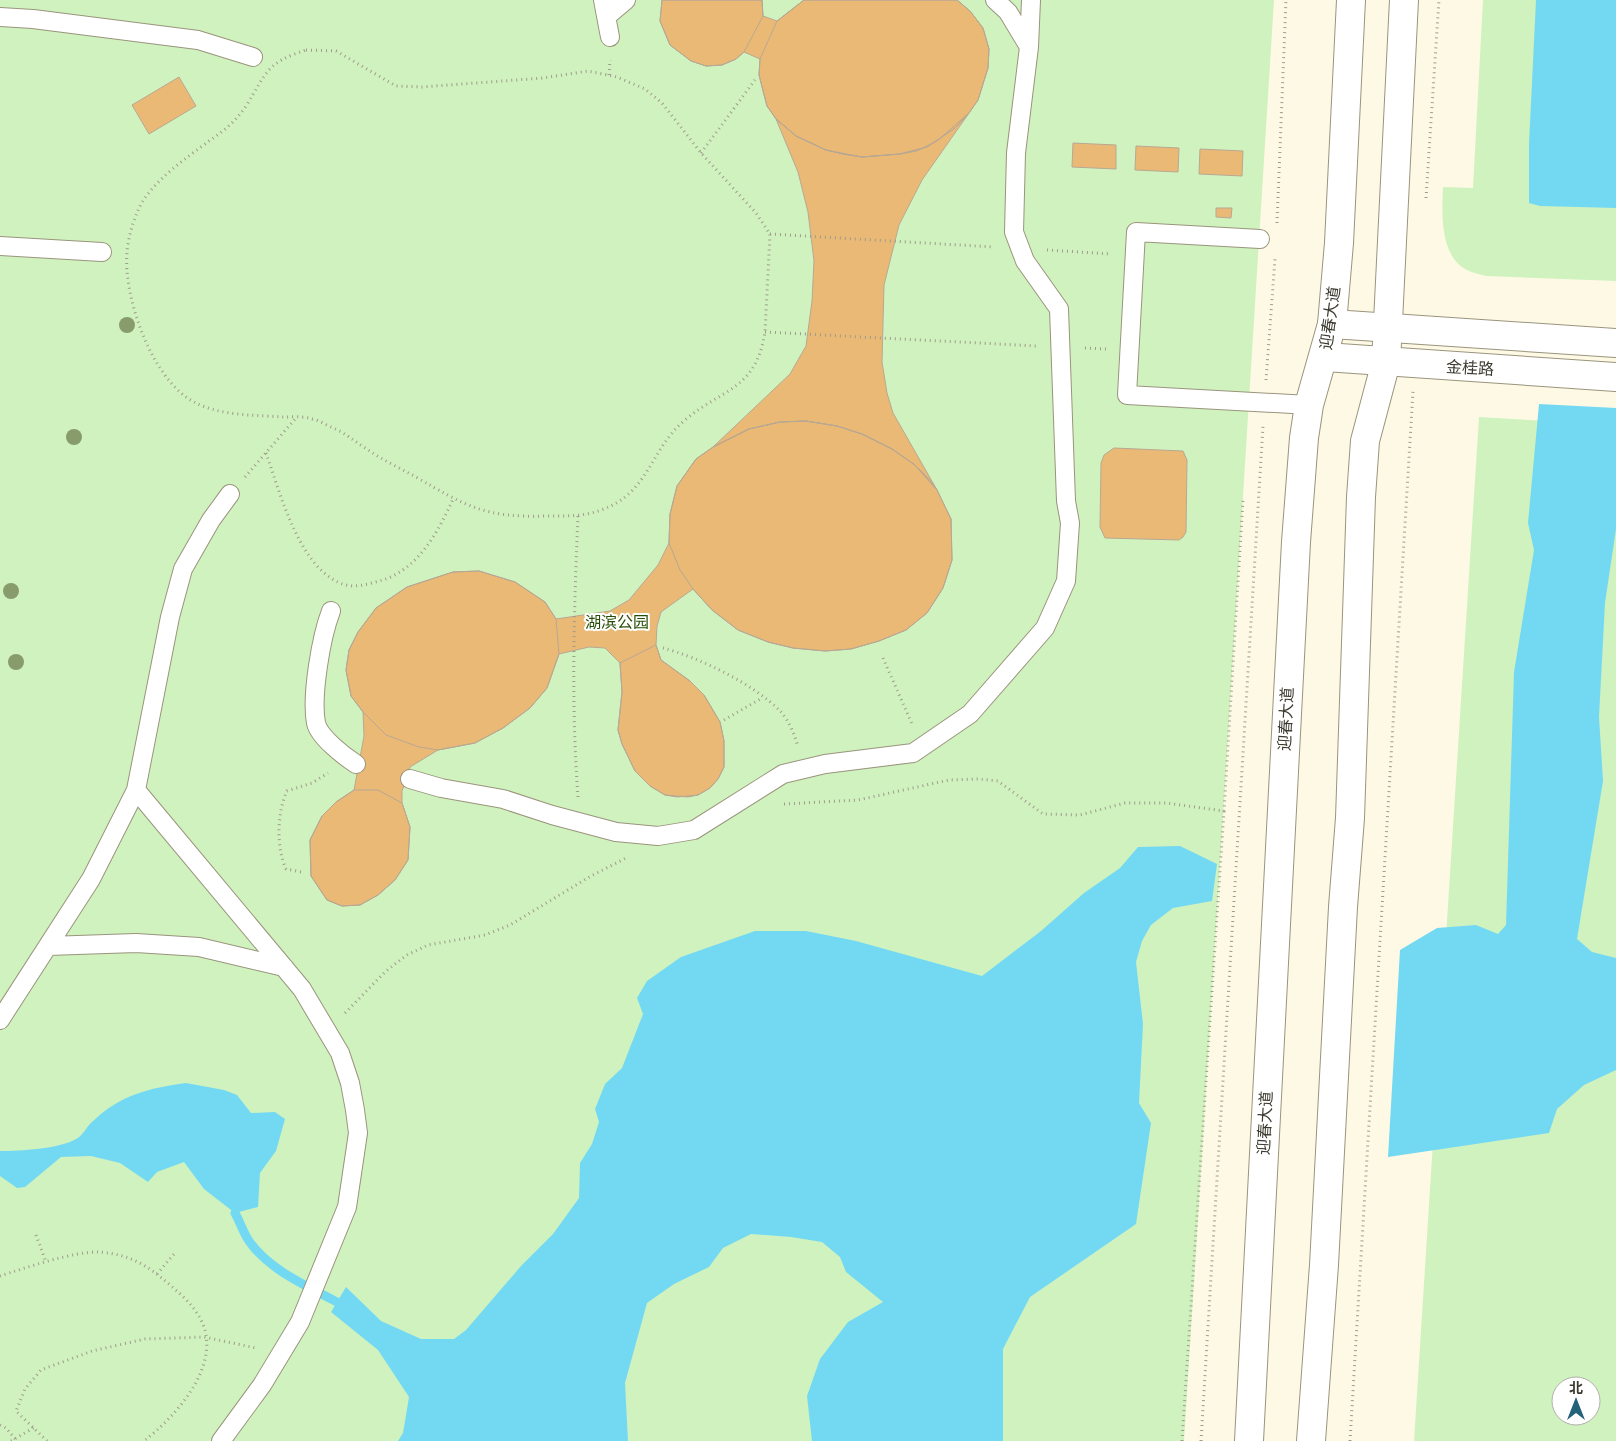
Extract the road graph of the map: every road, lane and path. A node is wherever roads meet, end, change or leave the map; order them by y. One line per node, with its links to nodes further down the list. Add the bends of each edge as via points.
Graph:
1 (626, 0): 8 (lane)
2 (995, 0): 11 (lane, via 1008,12)
3 (1031, 0): 11 (lane)
4 (1286, 0): 16 (path)
5 (1351, 0): 24 (main road, 迎春大道)
6 (1404, 0): 25 (main road)
7 (1439, 0): 15 (path)
8 (605, 8): 10 (lane)
9 (0, 17): 12 (lane, via 198,40)
10 (610, 37)
11 (1029, 47): 20 (lane, via 1013,200 1014,232)
12 (253, 57)
13 (755, 80): 14 (path)
14 (701, 154): 17 (path, via 756,213); 36 (path, via 662,103 644,89 617,77 588,71 534,79 396,86 336,51 306,50 284,57 264,73 246,107 229,127 153,188 137,211 127,251 128,281 141,331 157,364 174,386 194,403 229,413)
15 (1425, 207)
16 (1276, 231)
17 (770, 234): 20 (path); 26 (path)
18 (1260, 239): 23 (lane, via 1136,232)
19 (0, 246): 22 (lane)
20 (1020, 249): 23 (path); 28 (lane, via 1059,309)
21 (1275, 250): 34 (path)
22 (102, 252)
23 (1135, 256): 29 (lane)
24 (1332, 324): 25 (main road, 金桂路); 30 (main road, 迎春大道)
25 (1388, 329): 27 (main road, 金桂路); 31 (main road)
26 (765, 332): 28 (path); 41 (path, via 763,348 754,368 742,382 680,424 637,489 602,510)
27 (1616, 343)
28 (1060, 347): 29 (path); 47 (lane, via 1066,501 1070,523 1066,580 1045,628 970,714)
29 (1129, 350): 34 (lane, via 1127,394)
30 (1325, 358): 31 (main road, 金桂路); 35 (main road, 迎春大道)
31 (1386, 362): 32 (main road, 金桂路); 79 (main road, via 1366,441 1361,497 1350,818)
32 (1415, 364): 33 (main road, 金桂路); 80 (path)
33 (1616, 377)
34 (1265, 402): 35 (lane); 77 (path)
35 (1309, 405): 78 (main road, 迎春大道, via 1296,542)
36 (296, 418): 37 (path); 39 (path, via 311,418 345,433)
37 (266, 453): 38 (path); 39 (path, via 300,540 328,577 347,585 367,585 398,574 416,560 437,532)
38 (230, 494): 52 (lane, via 183,570 170,617)
39 (453, 499): 41 (path, via 481,511 519,517)
40 (1243, 500): 54 (path)
41 (578, 516): 55 (path, via 572,691)
42 (331, 611): 48 (lane, via 316,679 316,724)
43 (663, 648): 45 (path, via 683,653 740,681)
44 (883, 658): 47 (path)
45 (762, 698): 46 (path); 50 (path, via 781,712 795,735)
46 (724, 720)
47 (922, 747): 50 (lane, via 913,754)
48 (338, 752): 49 (lane); 57 (path, via 333,768 325,776 287,791 282,801 280,855 286,869)
49 (356, 764)
50 (804, 769): 56 (lane, via 783,774 694,830)
51 (410, 779): 55 (lane, via 441,788 503,798)
52 (136, 790): 58 (lane, via 91,879); 59 (lane)
53 (783, 804): 54 (path, via 858,800 949,780 978,779 998,781 1043,814 1080,815 1125,803 1166,803)
54 (1224, 811): 76 (path)
55 (580, 822): 56 (lane, via 616,832)
56 (658, 836): 61 (path, via 620,863 591,876 510,925 485,935 428,945 407,955)
57 (301, 872)
58 (48, 946): 59 (lane, via 136,943 198,947); 60 (lane)
59 (284, 968): 61 (lane, via 302,988)
60 (0, 1020)
61 (327, 1031): 68 (lane, via 340,1053 350,1083 358,1133 347,1207 300,1322)
62 (36, 1235): 64 (path)
63 (174, 1254): 65 (path)
64 (46, 1262): 65 (path, via 98,1252 136,1259); 66 (path)
65 (157, 1274): 67 (path, via 189,1301 203,1324)
66 (0, 1276)
67 (204, 1337): 68 (path); 70 (path, via 145,1339 92,1351 41,1370 25,1388 16,1411); 74 (path, via 206,1351 199,1376 186,1400 166,1424)
68 (282, 1352): 75 (lane)
69 (0, 1424): 72 (path)
70 (35, 1427): 71 (path, bridge); 73 (path)
71 (11, 1441)
72 (18, 1441)
73 (47, 1441)
74 (144, 1441)
75 (221, 1441)
76 (1182, 1441)
77 (1201, 1441)
78 (1249, 1441)
79 (1311, 1441)
80 (1350, 1441)

